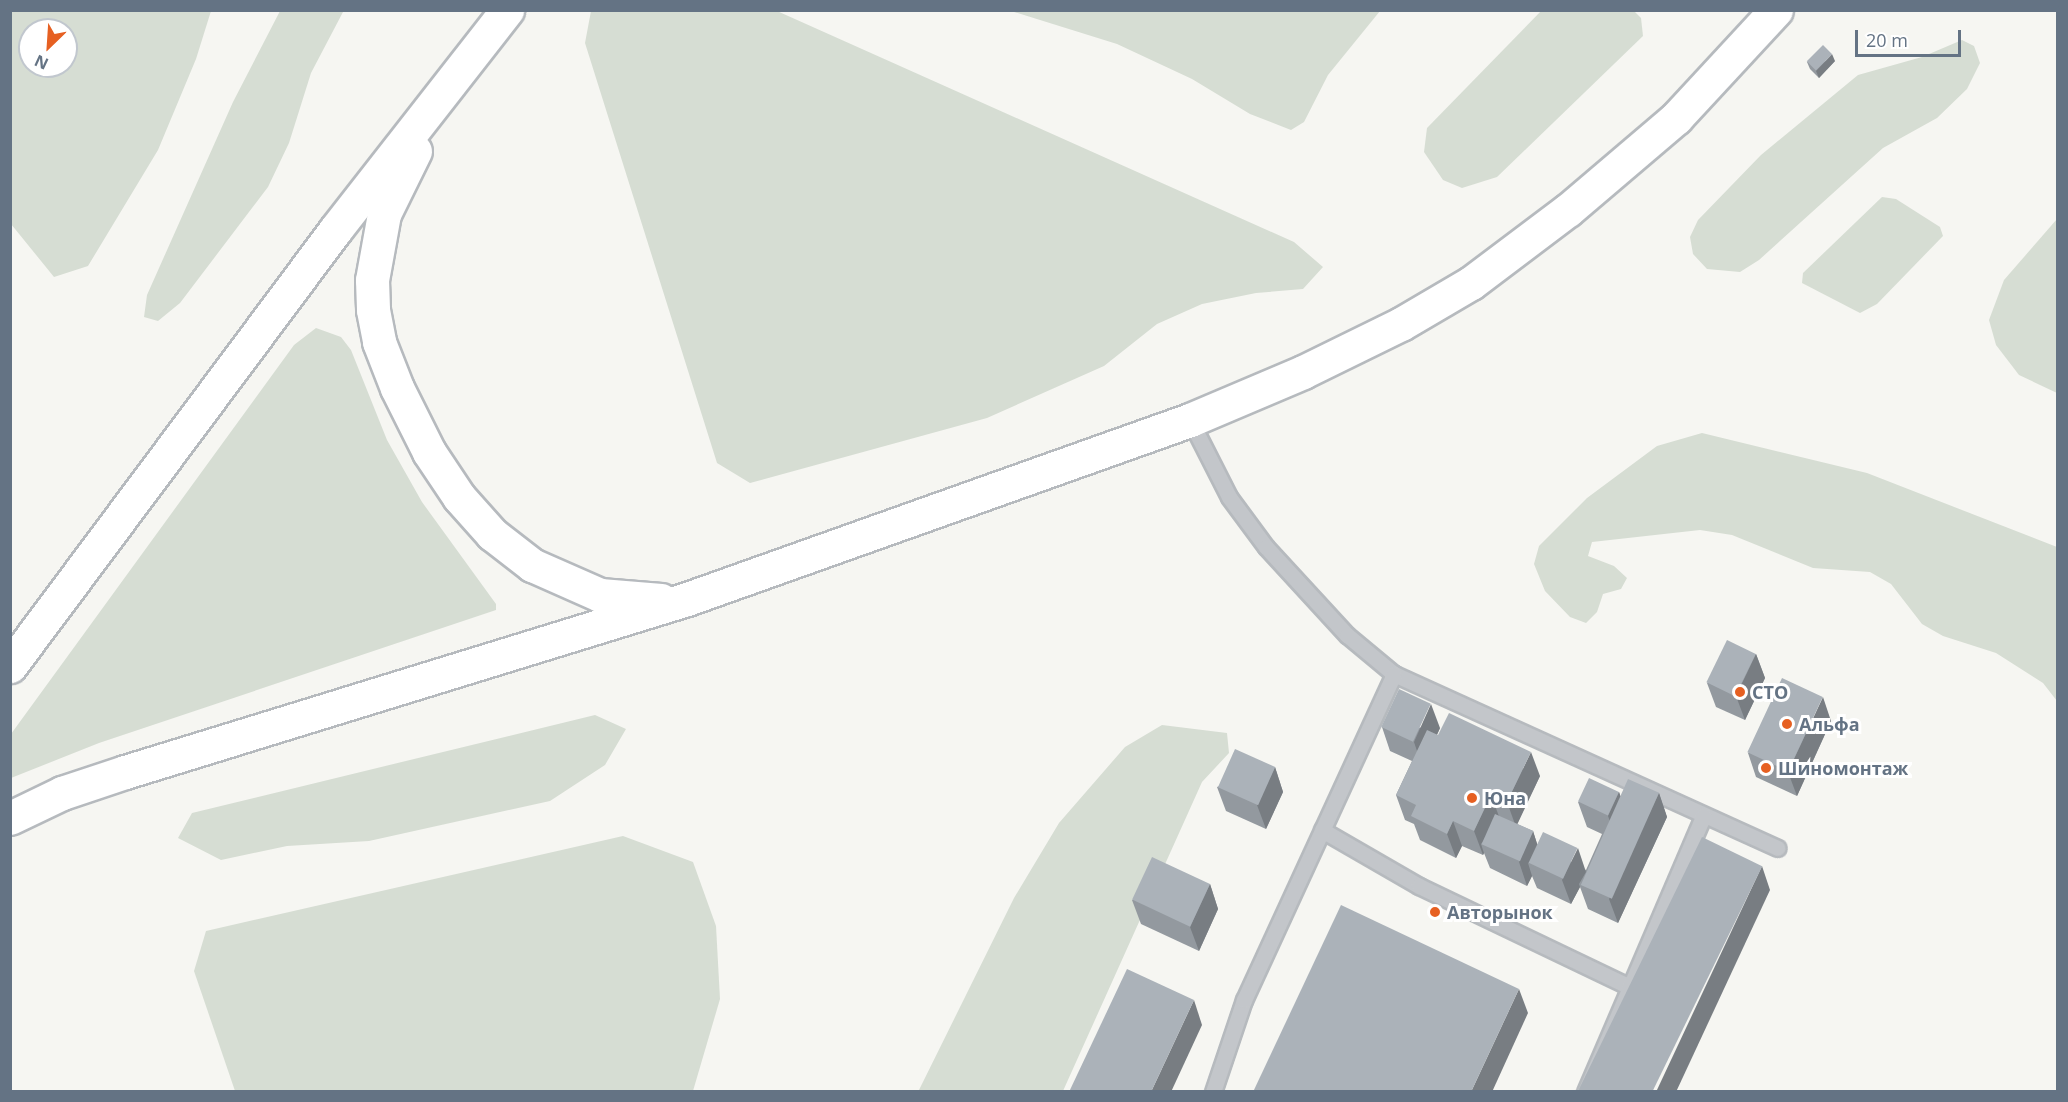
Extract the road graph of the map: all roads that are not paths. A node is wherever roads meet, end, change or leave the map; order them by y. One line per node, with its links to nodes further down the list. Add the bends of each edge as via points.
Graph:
1 (507, 10): 3 (main road)
2 (1776, 10): 4 (main road, via 1676,118 1568,210 1471,283 1401,324)
3 (470, 57): 5 (main road, via 399,181 376,244 373,310 379,342 397,388 429,452 459,497 492,534 532,565 600,596 643,601); 6 (main road, via 336,229)
4 (1190, 420): 5 (main road); 7 (lane, via 1229,497 1266,547 1347,635)
5 (687, 599): 9 (main road, via 125,772 62,793)
6 (10, 666)
7 (1394, 674): 8 (lane); 10 (lane)
8 (1704, 815): 11 (lane); 12 (lane)
9 (10, 818)
10 (1322, 830): 12 (lane, via 1419,886); 13 (lane, via 1244,1000)
11 (1777, 848)
12 (1630, 987): 14 (lane)
13 (1213, 1092)
14 (1585, 1092)

